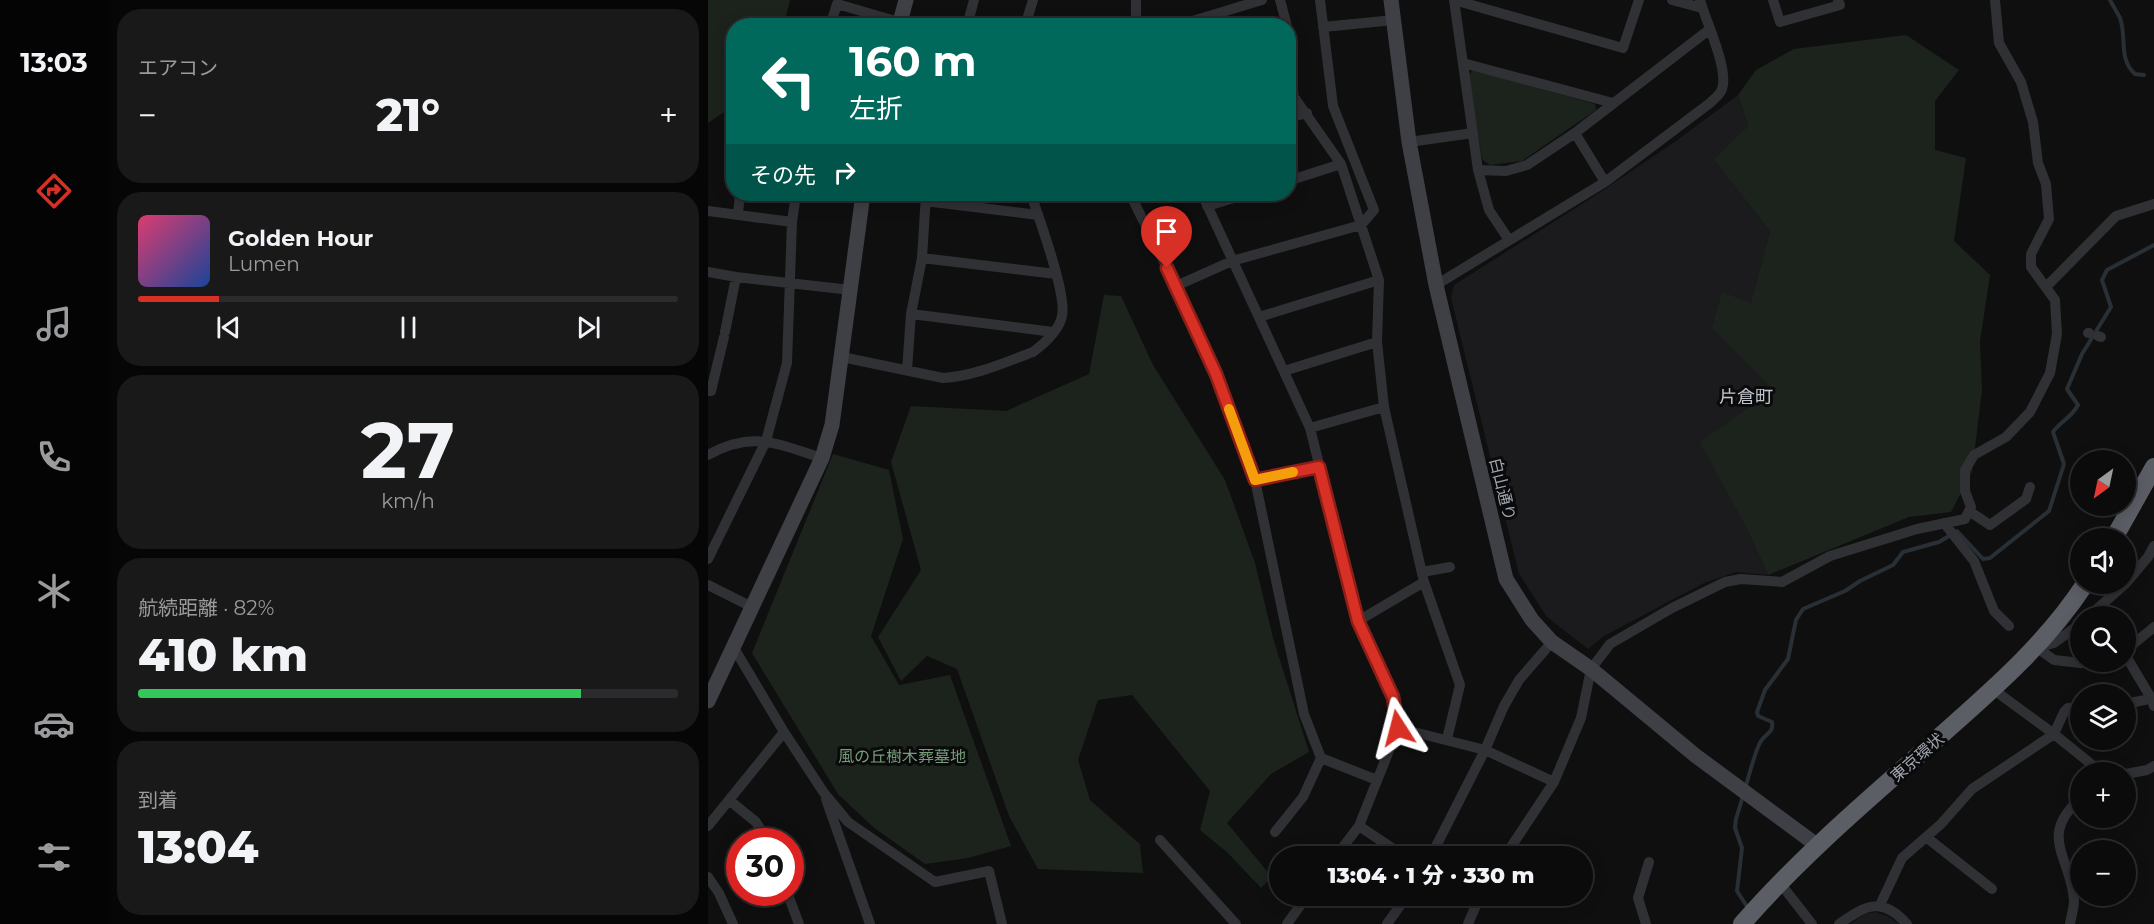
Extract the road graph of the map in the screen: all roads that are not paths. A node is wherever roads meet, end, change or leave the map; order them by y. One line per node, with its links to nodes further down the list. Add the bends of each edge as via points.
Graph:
1 (906, 0): 19 (street)
2 (974, 0): 20 (street)
3 (1033, 0): 21 (street)
4 (1136, 0): 22 (street)
5 (1262, 0): 23 (street)
6 (1280, 0): 24 (street)
7 (1320, 0): 26 (street)
8 (1391, 0): 25 (street, 白山通り)
9 (1454, 0): 10 (street, via 1623,48); 28 (street)
10 (1640, 0)
11 (1672, 0): 16 (street)
12 (1773, 0): 13 (street, via 1780,22 1840,5)
13 (1838, 0)
14 (1995, 0): 66 (street, via 1999,43 2021,82 2046,184 2049,219 2031,254 2031,267)
15 (838, 2): 17 (street); 18 (street)
16 (1701, 4): 27 (street)
17 (833, 18)
18 (882, 18)
19 (901, 18)
20 (969, 18)
21 (1027, 18)
22 (1136, 18)
23 (1202, 18)
24 (1285, 18)
25 (1394, 20): 26 (street); 35 (street, 白山通り)
26 (1323, 27): 55 (street, via 1333,106 1374,210)
27 (1710, 29): 30 (street); 39 (street, via 1724,80 1722,92)
28 (1463, 63): 30 (street); 33 (street)
29 (1296, 99): 31 (street)
30 (1613, 103): 34 (street)
31 (1307, 113): 32 (street); 36 (street)
32 (1296, 116)
33 (1473, 133): 35 (street); 37 (street)
34 (1575, 133): 37 (street, via 1527,165 1506,171); 39 (street)
35 (1409, 142): 64 (street, 白山通り)
36 (1341, 164): 38 (street); 55 (street)
37 (1478, 170): 56 (street, via 1490,210)
38 (1296, 178)
39 (1605, 182): 56 (street)
40 (739, 201): 52 (street)
41 (795, 201): 54 (street)
42 (862, 201): 67 (street)
43 (926, 201): 57 (street)
44 (951, 201): 53 (street)
45 (1033, 201): 53 (street)
46 (1134, 201): 65 (street)
47 (1205, 201): 50 (street)
48 (1224, 201): 50 (street)
49 (2154, 204): 66 (street, via 2116,216)
50 (1207, 206): 58 (street)
51 (708, 211): 52 (street)
52 (738, 214): 54 (street)
53 (1038, 215): 60 (street)
54 (792, 222): 63 (street)
55 (1361, 225): 58 (street); 62 (street)
56 (1509, 240): 64 (street)
57 (922, 258): 60 (street); 68 (street)
58 (1232, 261): 65 (street); 69 (street)
59 (708, 272): 61 (street)
60 (1056, 274): 70 (street, via 1063,308)
61 (736, 277): 63 (street); 73 (street, via 724,335)
62 (1379, 280): 69 (street); 71 (street)
63 (791, 283): 67 (street); 79 (street, via 787,363)
64 (1436, 285): 103 (street, 白山通り, via 1506,579 1532,620)
65 (1176, 286): 84 (street, via 1216,374)
66 (2046, 287): 86 (street, via 2055,300 2057,325 2050,373 2030,412 2006,437 1974,455 1965,470)
67 (850, 290): 72 (street)
68 (911, 314): 70 (street); 74 (street)
69 (1259, 317): 75 (street)
70 (1053, 332): 74 (street, via 1033,352 976,373 943,378)
71 (1377, 342): 75 (street); 77 (street)
72 (842, 357): 74 (street); 81 (street, via 832,425)
73 (713, 360): 76 (street)
74 (907, 370)
75 (1284, 371): 78 (street)
76 (708, 391)
77 (1384, 407): 78 (street); 93 (street)
78 (1310, 428): 82 (street)
79 (766, 441): 80 (street, via 745,441); 81 (street); 90 (street)
80 (708, 455)
81 (822, 458): 98 (street)
82 (1319, 467): 84 (street); 99 (street)
83 (2154, 468): 88 (highway)
84 (1255, 480): 120 (street, via 1304,714)
85 (2030, 487): 86 (street, via 2026,499 1990,525)
86 (1969, 511): 87 (street, via 1965,519)
87 (1944, 523): 100 (street, via 1974,561 1994,612); 108 (street, via 1830,556 1782,582 1725,582 1610,644)
88 (2120, 528)
89 (2154, 546): 92 (street)
90 (708, 559)
91 (1449, 567): 93 (street)
92 (2136, 571)
93 (1423, 577): 99 (street); 118 (street, via 1460,685)
94 (708, 585): 98 (street)
95 (2077, 594): 105 (highway, 東京環状)
96 (2113, 594): 97 (street)
97 (2100, 606)
98 (752, 607): 106 (street)
99 (1358, 621): 115 (street, via 1393,697)
100 (2009, 626)
101 (2154, 627): 104 (street)
102 (2070, 631): 105 (street, via 2054,643)
103 (1552, 642): 108 (street, 白山通り); 119 (street, via 1519,680 1503,706)
104 (2136, 642)
105 (2036, 647): 107 (street, via 2054,660); 110 (highway, 東京環状)
106 (734, 648): 111 (street); 116 (street)
107 (2070, 662)
108 (1591, 669): 125 (street, via 1581,718); 139 (street, 白山通り, via 1696,756)
109 (2136, 672): 112 (street)
110 (1994, 690): 117 (street); 139 (highway, 東京環状)
111 (708, 701)
112 (2153, 701): 113 (street)
113 (2136, 703)
114 (2070, 708): 117 (street, via 2064,712)
115 (1398, 728): 118 (street); 124 (street)
116 (784, 732): 126 (street); 127 (street)
117 (2054, 734): 121 (street); 133 (street, via 1972,789)
118 (1447, 739): 119 (street)
119 (1485, 750): 125 (street); 137 (street)
120 (1321, 758): 124 (street); 132 (street, via 1303,797)
121 (2089, 762)
122 (2152, 771): 123 (street)
123 (2136, 773)
124 (1377, 780): 130 (street)
125 (1554, 782): 138 (street)
126 (824, 793): 152 (street); 153 (street, via 848,822 935,882 988,871)
127 (729, 800): 129 (street); 131 (street)
128 (2070, 808): 162 (street, via 2060,825 2058,847 2074,902)
129 (708, 826)
130 (1359, 826): 135 (street); 136 (street)
131 (760, 828)
132 (1275, 832)
133 (1926, 837): 143 (street); 148 (street, via 1902,858)
134 (1160, 840): 154 (street)
135 (1344, 846)
136 (1389, 846)
137 (1436, 846)
138 (1512, 846)
139 (1818, 846): 142 (highway, 東京環状)
140 (1649, 862): 158 (street, via 1638,898)
141 (708, 877): 150 (street)
142 (1780, 884): 149 (highway, 東京環状); 159 (street)
143 (1992, 889)
144 (793, 906): 151 (street)
145 (1300, 906): 155 (street)
146 (1400, 906): 156 (street)
147 (1476, 906): 157 (street)
148 (1880, 906): 160 (street, via 1861,908); 161 (street)
149 (1749, 917)
150 (733, 924)
151 (799, 924)
152 (870, 924)
153 (1002, 924)
154 (1236, 924)
155 (1287, 924)
156 (1387, 924)
157 (1468, 924)
158 (1646, 924)
159 (1812, 924)
160 (1839, 924)
161 (1907, 924)
162 (2070, 924)

